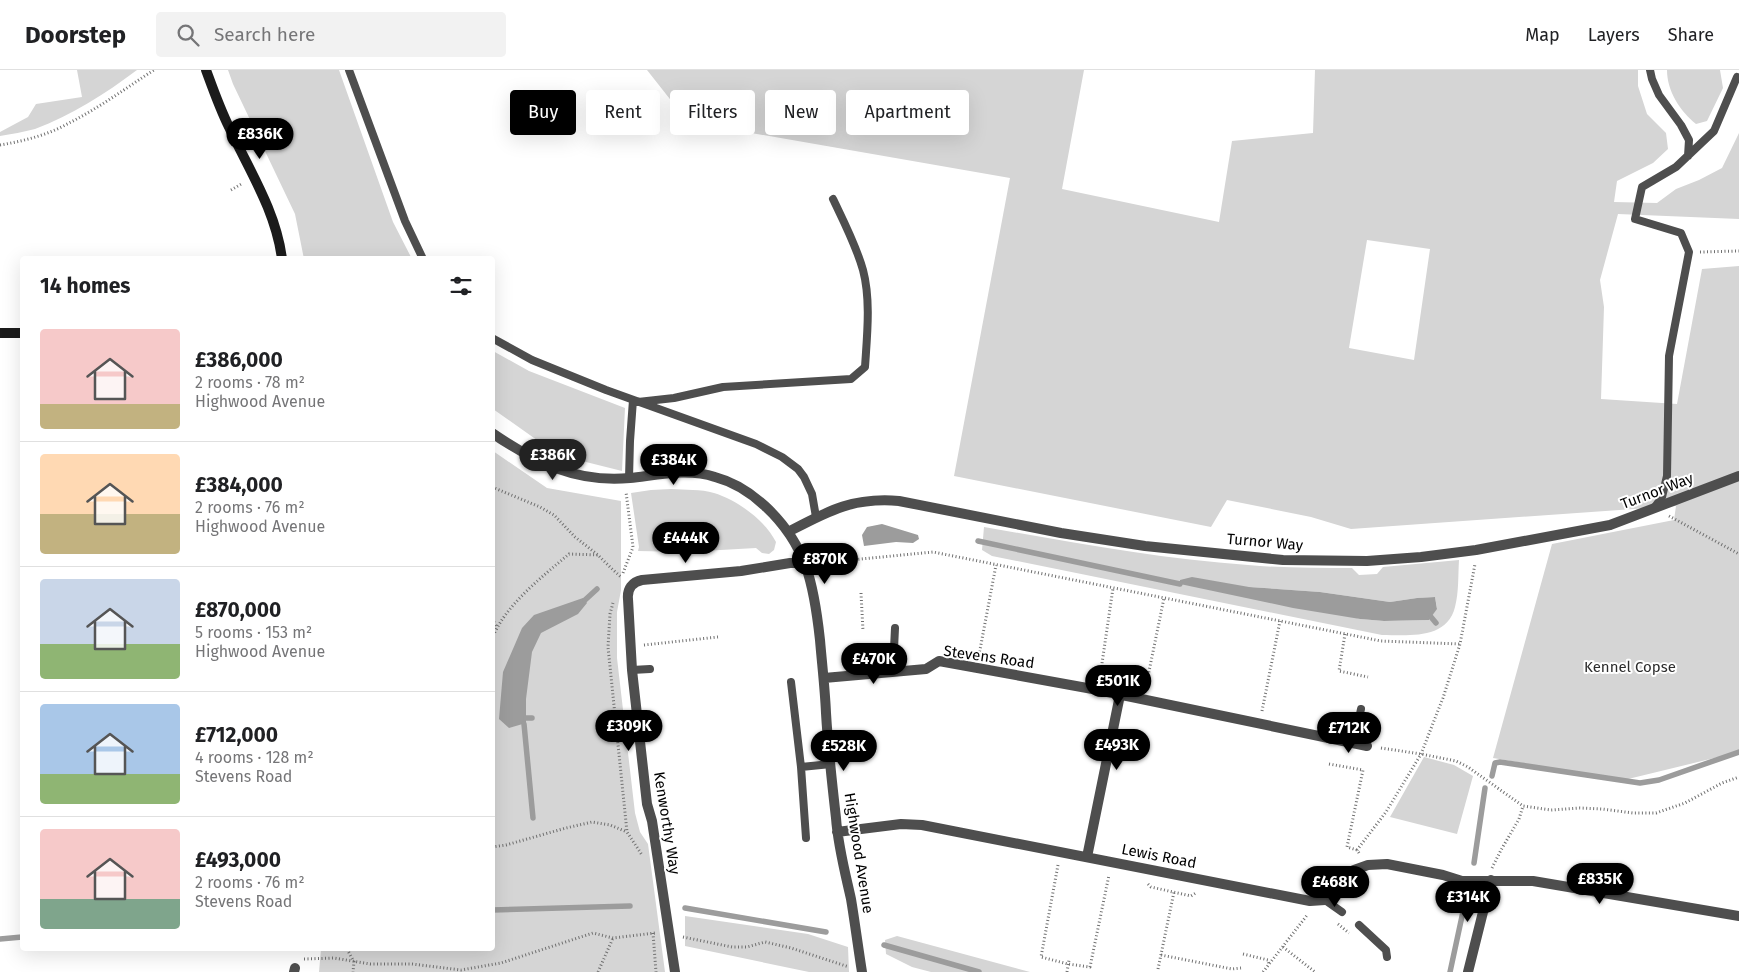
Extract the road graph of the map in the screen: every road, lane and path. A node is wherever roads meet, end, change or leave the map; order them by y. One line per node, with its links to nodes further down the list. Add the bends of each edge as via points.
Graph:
1 (154, 70): 6 (path, via 69,124 28,140)
2 (206, 70): 11 (street, via 228,126 268,207)
3 (350, 70): 12 (lane, via 405,221)
4 (1650, 70): 7 (lane, via 1659,95 1689,140)
5 (1737, 77): 7 (lane, via 1714,131)
6 (0, 145)
7 (1688, 156): 10 (lane, via 1676,167 1642,186 1635,219 1681,233)
8 (833, 199): 16 (lane, via 863,272 867,298 865,367 851,379 722,386 674,398)
9 (1739, 251): 10 (path)
10 (1689, 252): 21 (lane, via 1669,356 1667,476 1662,497)
11 (282, 256)
12 (422, 256)
13 (0, 333): 14 (street)
14 (20, 333)
15 (495, 340): 16 (lane, via 532,360)
16 (635, 401): 19 (lane); 22 (lane, via 756,444 782,457 804,478 812,494)
17 (495, 435): 19 (street, Highwood Avenue, via 553,468 593,477)
18 (1739, 476): 21 (street, Turnor Way)
19 (627, 478): 23 (street, Highwood Avenue, via 676,473 719,478 754,497); 29 (path, via 633,547)
20 (495, 488): 26 (path, via 547,511)
21 (1654, 508): 24 (street, Turnor Way, via 1610,525); 25 (path)
22 (816, 517): 23 (street, Turnor Way); 24 (street, Turnor Way, via 842,506 884,499 1099,539 1274,559 1367,561)
23 (788, 532): 27 (street, Highwood Avenue)
24 (1476, 550): 43 (path)
25 (1739, 554)
26 (598, 555): 29 (path); 36 (path, via 569,554 529,588)
27 (804, 563): 28 (path, via 933,552); 30 (street, via 642,580); 49 (street, Highwood Avenue, via 814,591)
28 (996, 565): 31 (path); 42 (path)
29 (622, 577): 30 (path)
30 (632, 585): 44 (street, Kenworthy Way, via 628,594)
31 (1114, 588): 33 (path); 51 (path)
32 (860, 592): 38 (path)
33 (1164, 598): 34 (path); 53 (path)
34 (1280, 621): 40 (path); 55 (path)
35 (495, 624): 36 (path)
36 (497, 627): 39 (path)
37 (895, 628): 47 (lane)
38 (863, 631)
39 (495, 632)
40 (1345, 634): 43 (path, via 1381,641); 48 (path, via 1339,672)
41 (718, 637): 44 (path)
42 (982, 638)
43 (1460, 644): 58 (path)
44 (631, 646): 46 (street, Kenworthy Way)
45 (650, 669): 46 (lane)
46 (632, 670): 80 (street, Kenworthy Way, via 647,804)
47 (895, 670): 49 (street, Stevens Road); 51 (street, Stevens Road, via 926,669 939,661)
48 (1368, 677)
49 (824, 678): 59 (street, Highwood Avenue)
50 (791, 682): 61 (lane)
51 (1098, 690): 52 (street, Stevens Road)
52 (1120, 695): 53 (street, Stevens Road); 70 (street)
53 (1143, 699): 55 (street, Stevens Road)
54 (1362, 709): 56 (lane)
55 (1260, 723): 56 (street, Stevens Road)
56 (1354, 743): 57 (street, Stevens Road)
57 (1367, 746): 58 (path)
58 (1421, 754): 63 (path, via 1462,764); 68 (path, via 1386,812)
59 (831, 764): 61 (lane); 65 (street, Highwood Avenue)
60 (1330, 764): 68 (path, via 1362,770 1348,847)
61 (800, 767): 66 (lane)
62 (1739, 777): 63 (path, via 1656,813 1580,808 1551,810)
63 (1523, 806): 73 (path, via 1519,819 1492,865)
64 (627, 832): 67 (path, via 592,822)
65 (837, 832): 69 (street, Lewis Road, via 913,824); 93 (street, Highwood Avenue)
66 (806, 838)
67 (495, 847)
68 (1357, 850): 72 (path)
69 (1060, 852): 70 (street, Lewis Road); 88 (path, via 1042,957)
70 (1087, 857): 71 (street, Lewis Road)
71 (1111, 862): 76 (street, Lewis Road); 88 (path, via 1090,967)
72 (1368, 865): 73 (street, via 1387,864 1462,881); 75 (street, via 1354,870)
73 (1491, 880): 78 (street, via 1533,881); 100 (street)
74 (1174, 892): 85 (path)
75 (1325, 900): 76 (street, Lewis Road); 77 (lane)
76 (1310, 901): 82 (path, via 1308,916)
77 (1342, 912)
78 (1739, 916)
79 (1359, 925): 86 (lane, via 1386,950)
80 (670, 931): 81 (path); 93 (path, via 684,937 732,946 747,947 765,942); 96 (street, Kenworthy Way)
81 (613, 938): 87 (path, via 593,933 501,963 462,970); 95 (path)
82 (1283, 947): 89 (path); 99 (path)
83 (348, 951): 87 (path)
84 (1244, 954): 89 (path, via 1268,960)
85 (1161, 955): 90 (path); 91 (path)
86 (1387, 957)
87 (354, 962): 92 (path, via 334,958 295,959); 94 (path)
88 (1069, 962): 97 (path)
89 (1270, 964): 98 (path)
90 (1241, 968)
91 (1158, 969)
92 (294, 970)
93 (861, 971)
94 (353, 972)
95 (598, 972)
96 (675, 972)
97 (1067, 972)
98 (1263, 972)
99 (1315, 972)
100 (1468, 972)

